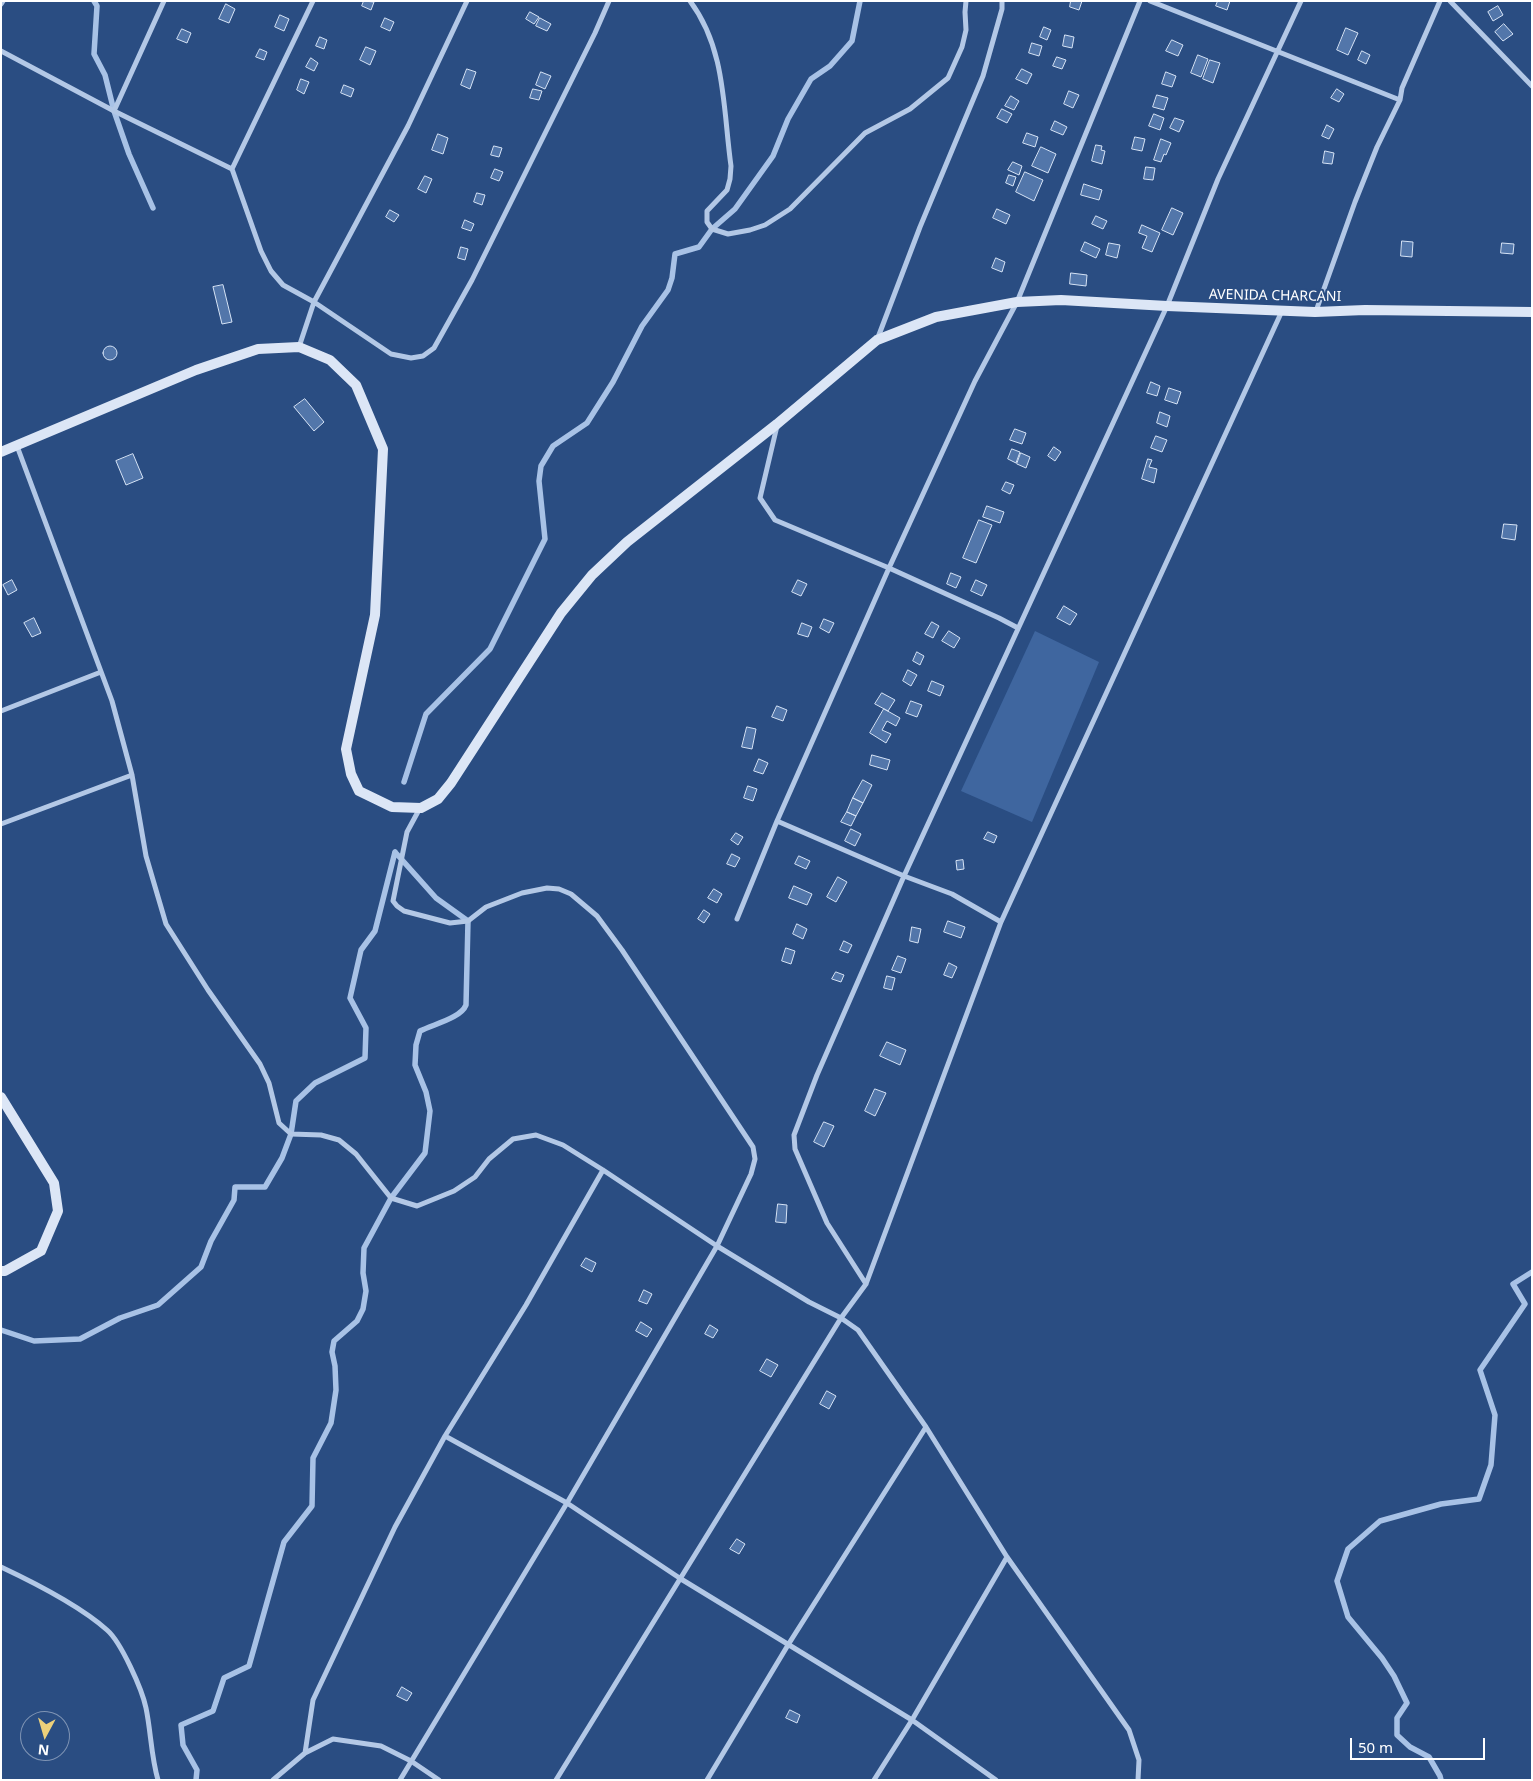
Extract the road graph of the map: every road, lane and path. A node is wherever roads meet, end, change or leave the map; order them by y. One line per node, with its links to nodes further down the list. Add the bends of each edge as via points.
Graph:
1 (164, 1): 17 (street)
2 (313, 1): 18 (street)
3 (467, 1): 19 (street, via 408,126)
4 (609, 1): 19 (street, via 472,280 434,348 424,356 411,358 391,354)
5 (690, 1): 6 (street, via 702,17 720,70 731,166 727,190 708,211 706,222 712,229 728,234 765,225 790,209 865,133 910,108 948,78 966,30)
6 (966, 1)
7 (1002, 1): 25 (street, via 983,76 920,226)
8 (1140, 1): 20 (street)
9 (1150, 1): 14 (street)
10 (1300, 1): 14 (street)
11 (1440, 1): 16 (street, via 1402,88)
12 (1450, 1): 15 (street)
13 (1, 51): 17 (street)
14 (1277, 52): 16 (street); 21 (street, via 1218,178)
15 (1532, 86)
16 (1400, 100): 23 (street, via 1374,156)
17 (114, 111): 18 (street)
18 (232, 169): 19 (street, via 271,271 283,285)
19 (314, 302): 26 (street)
20 (1017, 302): 21 (main road, AVENIDA CHARCANI, via 1061,300); 25 (main road, AVENIDA CHARCANI, via 936,317); 30 (street, via 975,381)
21 (1167, 306): 22 (main road, AVENIDA CHARCANI); 31 (street)
22 (1282, 311): 23 (main road, AVENIDA CHARCANI); 40 (street)
23 (1316, 312): 24 (main road, AVENIDA CHARCANI)
24 (1532, 312)
25 (877, 340): 27 (main road, AVENIDA CHARCANI)
26 (299, 347): 28 (main road, via 258,349 196,370); 35 (main road, via 330,360 356,385 383,450 375,615 346,749 351,774 359,791 392,807)
27 (778, 424): 30 (street, via 760,498 775,520); 35 (main road, AVENIDA CHARCANI, via 627,542 592,575 562,613 450,783 438,799)
28 (17, 446): 29 (main road); 32 (street)
29 (1, 452)
30 (889, 568): 31 (street); 36 (street)
31 (1018, 628): 38 (street)
32 (101, 672): 33 (street); 34 (street)
33 (1, 711)
34 (132, 775): 37 (street); 42 (street, via 146,856 166,924 260,1064 279,1122 291,1134 321,1135 339,1140 356,1154 391,1198 417,1206 454,1192 475,1177 489,1159 513,1139 536,1135 563,1146)
35 (418, 808): 43 (street, via 407,832 392,901 396,906 450,923 468,921 486,907 522,893 559,889 571,894 598,916 622,950 753,1147 755,1159 751,1174)
36 (777, 821): 38 (street); 39 (street)
37 (1, 824)
38 (904, 876): 40 (street, via 952,894); 45 (street, via 794,1135 795,1149 827,1223)
39 (737, 919)
40 (1000, 922): 45 (street)
41 (1, 1097): 44 (main road, via 54,1183 58,1212 41,1251)
42 (604, 1170): 43 (street); 48 (street)
43 (717, 1246): 46 (street); 49 (street)
44 (1, 1271)
45 (866, 1284): 46 (street)
46 (841, 1318): 47 (street, via 858,1330); 52 (street)
47 (926, 1427): 50 (street); 53 (street)
48 (445, 1436): 49 (street); 55 (street, via 395,1527 313,1700)
49 (567, 1503): 52 (street); 56 (street)
50 (1008, 1557): 54 (street); 65 (street, via 1129,1730 1139,1760)
51 (1, 1567): 57 (street, via 76,1608 108,1630 125,1655 146,1706 152,1759)
52 (681, 1579): 53 (street); 61 (street)
53 (788, 1645): 54 (street); 62 (street)
54 (912, 1720): 63 (street); 64 (street)
55 (305, 1753): 56 (street, via 333,1739 381,1746); 58 (street)
56 (411, 1761): 59 (street); 60 (street)
57 (158, 1780)
58 (273, 1780)
59 (400, 1780)
60 (439, 1780)
61 (556, 1780)
62 (706, 1780)
63 (874, 1780)
64 (996, 1780)
65 (1138, 1780)

